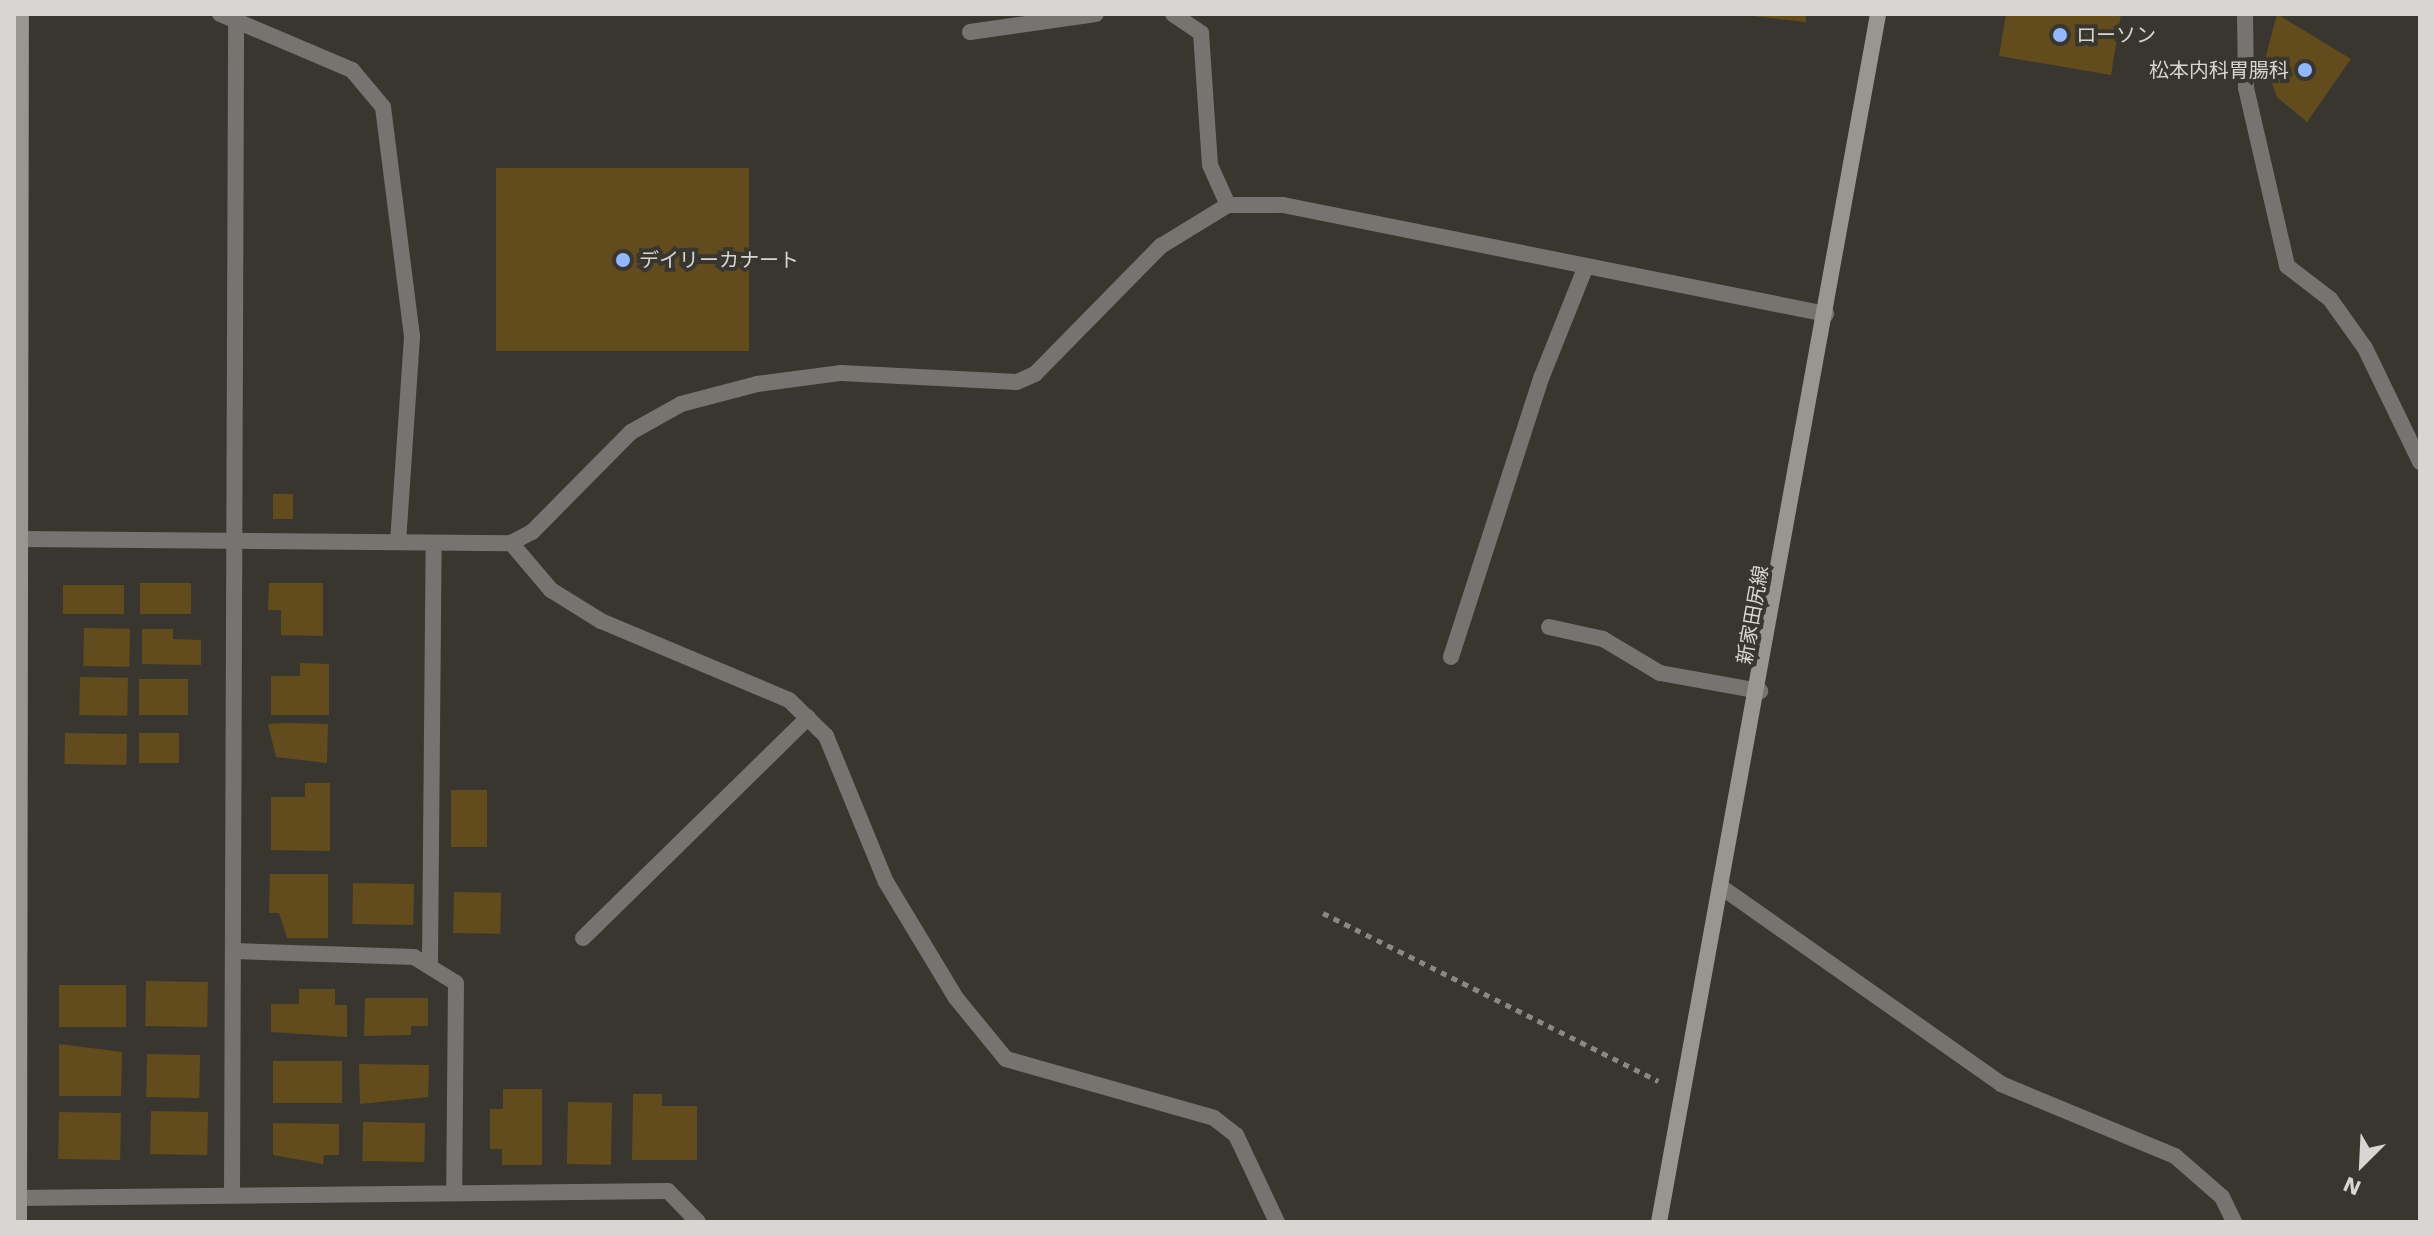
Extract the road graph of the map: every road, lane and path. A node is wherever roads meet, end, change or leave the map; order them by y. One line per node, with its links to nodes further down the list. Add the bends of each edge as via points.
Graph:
1 (21, 14): 12 (main road)
2 (1096, 14): 7 (street)
3 (1173, 14): 8 (street, via 1201,33 1210,165)
4 (1878, 14): 10 (main road, 新家田尻線)
5 (2245, 14): 11 (street, via 2246,88 2287,266 2330,299 2365,348)
6 (228, 17): 13 (street); 14 (street, via 352,70 383,107 412,337)
7 (970, 32)
8 (1228, 205): 9 (street, via 1283,205); 15 (street, via 1161,246 1035,374 1017,382 841,373 757,384 681,404 631,432 532,532)
9 (1586, 266): 10 (street); 19 (street, via 1542,376)
10 (1826, 314): 20 (main road, 新家田尻線)
11 (2420, 462)
12 (21, 539): 13 (street); 17 (main road)
13 (234, 542): 14 (street); 26 (street)
14 (398, 542): 16 (street)
15 (511, 543): 16 (street); 21 (street, via 551,590 601,621 789,700)
16 (434, 545): 27 (street)
17 (17, 563): 22 (main road)
18 (1549, 627): 20 (street, via 1603,639 1660,673)
19 (1451, 657)
20 (1760, 691): 23 (main road, 新家田尻線)
21 (808, 718): 25 (street); 35 (street, via 826,736 886,882 956,998 1006,1059 1214,1118 1236,1135)
22 (17, 764): 28 (main road)
23 (1724, 889): 29 (main road, 新家田尻線); 37 (street, via 2001,1084 2175,1156 2222,1197)
24 (1323, 913): 29 (path)
25 (583, 938)
26 (233, 951): 27 (street); 31 (street)
27 (430, 962): 30 (street, via 456,983)
28 (17, 982): 32 (main road)
29 (1684, 1093): 36 (main road, 新家田尻線)
30 (454, 1193): 31 (street); 34 (street, via 668,1191)
31 (232, 1195): 32 (street)
32 (17, 1198): 33 (main road)
33 (19, 1222)
34 (698, 1222)
35 (1277, 1222)
36 (1659, 1222)
37 (2234, 1222)

